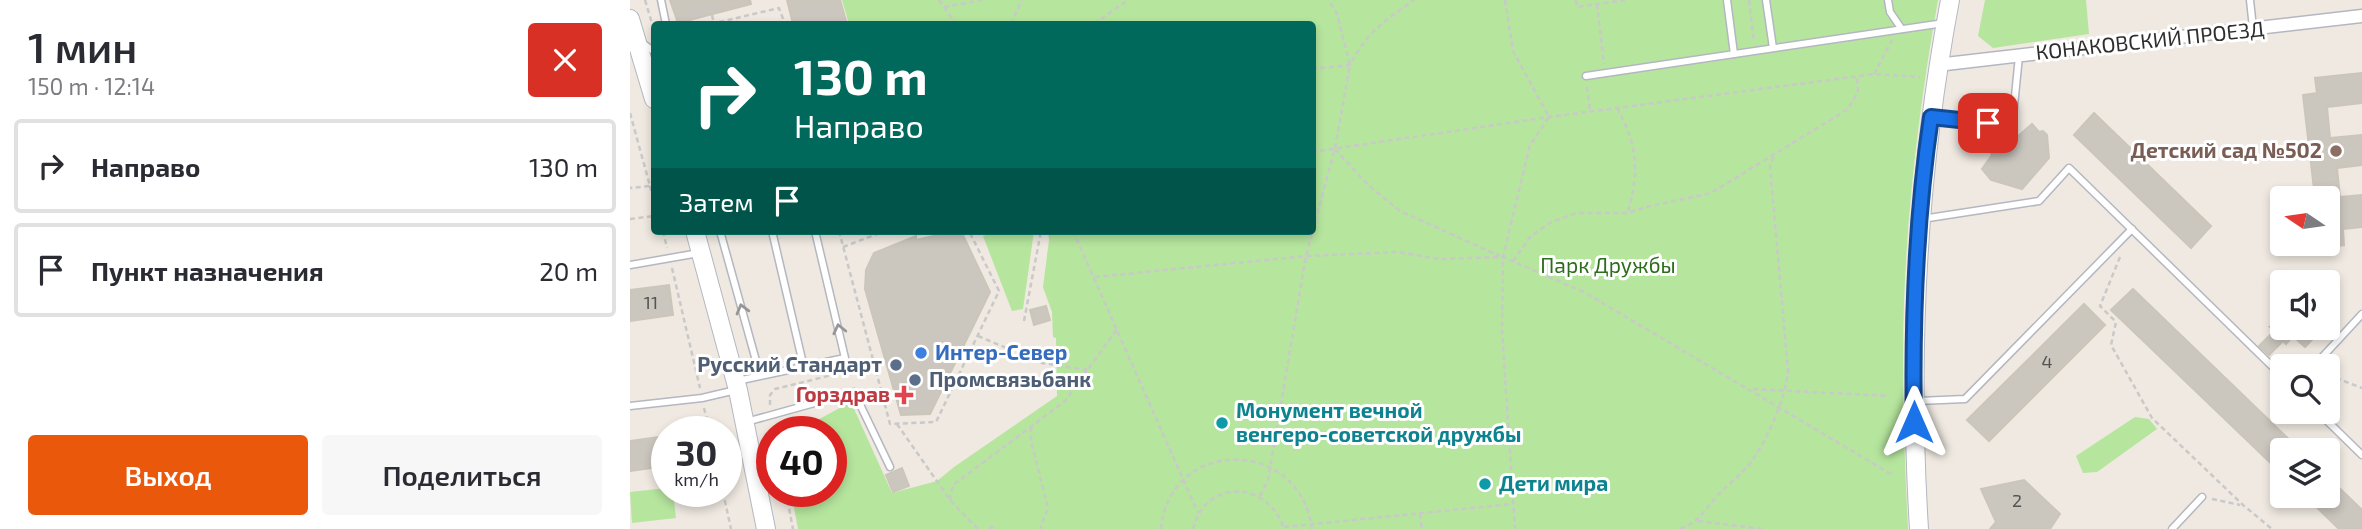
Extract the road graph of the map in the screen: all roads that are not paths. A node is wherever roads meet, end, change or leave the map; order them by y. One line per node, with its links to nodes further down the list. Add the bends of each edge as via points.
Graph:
1 (661, 0): 9 (lane)
2 (1727, 0): 16 (lane)
3 (1766, 0): 15 (lane)
4 (1888, 0): 11 (lane)
5 (1950, 0): 10 (street)
6 (2250, 0): 12 (lane)
7 (2362, 16): 12 (street, КОНАКОВСКИЙ ПРОЕЗД)
8 (630, 19): 13 (street)
9 (665, 21)
10 (1945, 23): 11 (lane); 18 (street)
11 (1901, 28): 15 (lane)
12 (2253, 30): 17 (street, КОНАКОВСКИЙ ПРОЕЗД)
13 (636, 37): 14 (lane); 20 (street)
14 (651, 48)
15 (1773, 48): 16 (lane)
16 (1734, 54): 19 (lane)
17 (2020, 56): 18 (street, КОНАКОВСКИЙ ПРОЕЗД); 21 (lane, via 2012,126)
18 (1931, 71): 21 (street)
19 (1586, 76)
20 (651, 89)
21 (1931, 117): 22 (street)
22 (1920, 220): 23 (lane, via 2039,201 2069,168); 36 (street)
23 (2132, 229): 32 (lane); 36 (lane, via 1965,399)
24 (696, 235): 28 (street)
25 (721, 235): 34 (lane, one-way to 25)
26 (773, 235): 33 (lane)
27 (817, 235): 33 (lane, one-way to 27, via 845,358)
28 (701, 252): 29 (lane); 35 (street)
29 (630, 265)
30 (2362, 314): 31 (lane)
31 (2325, 354)
32 (2270, 364)
33 (804, 368): 34 (lane)
34 (760, 375): 35 (lane)
35 (737, 386): 37 (lane, via 702,398); 38 (street)
36 (1914, 401): 44 (street)
37 (630, 407)
38 (744, 423): 41 (lane, via 854,392); 43 (street)
39 (2330, 424): 40 (lane)
40 (2362, 455)
41 (890, 467)
42 (2202, 497): 45 (lane)
43 (766, 529)
44 (1919, 529)
45 (2172, 529)

